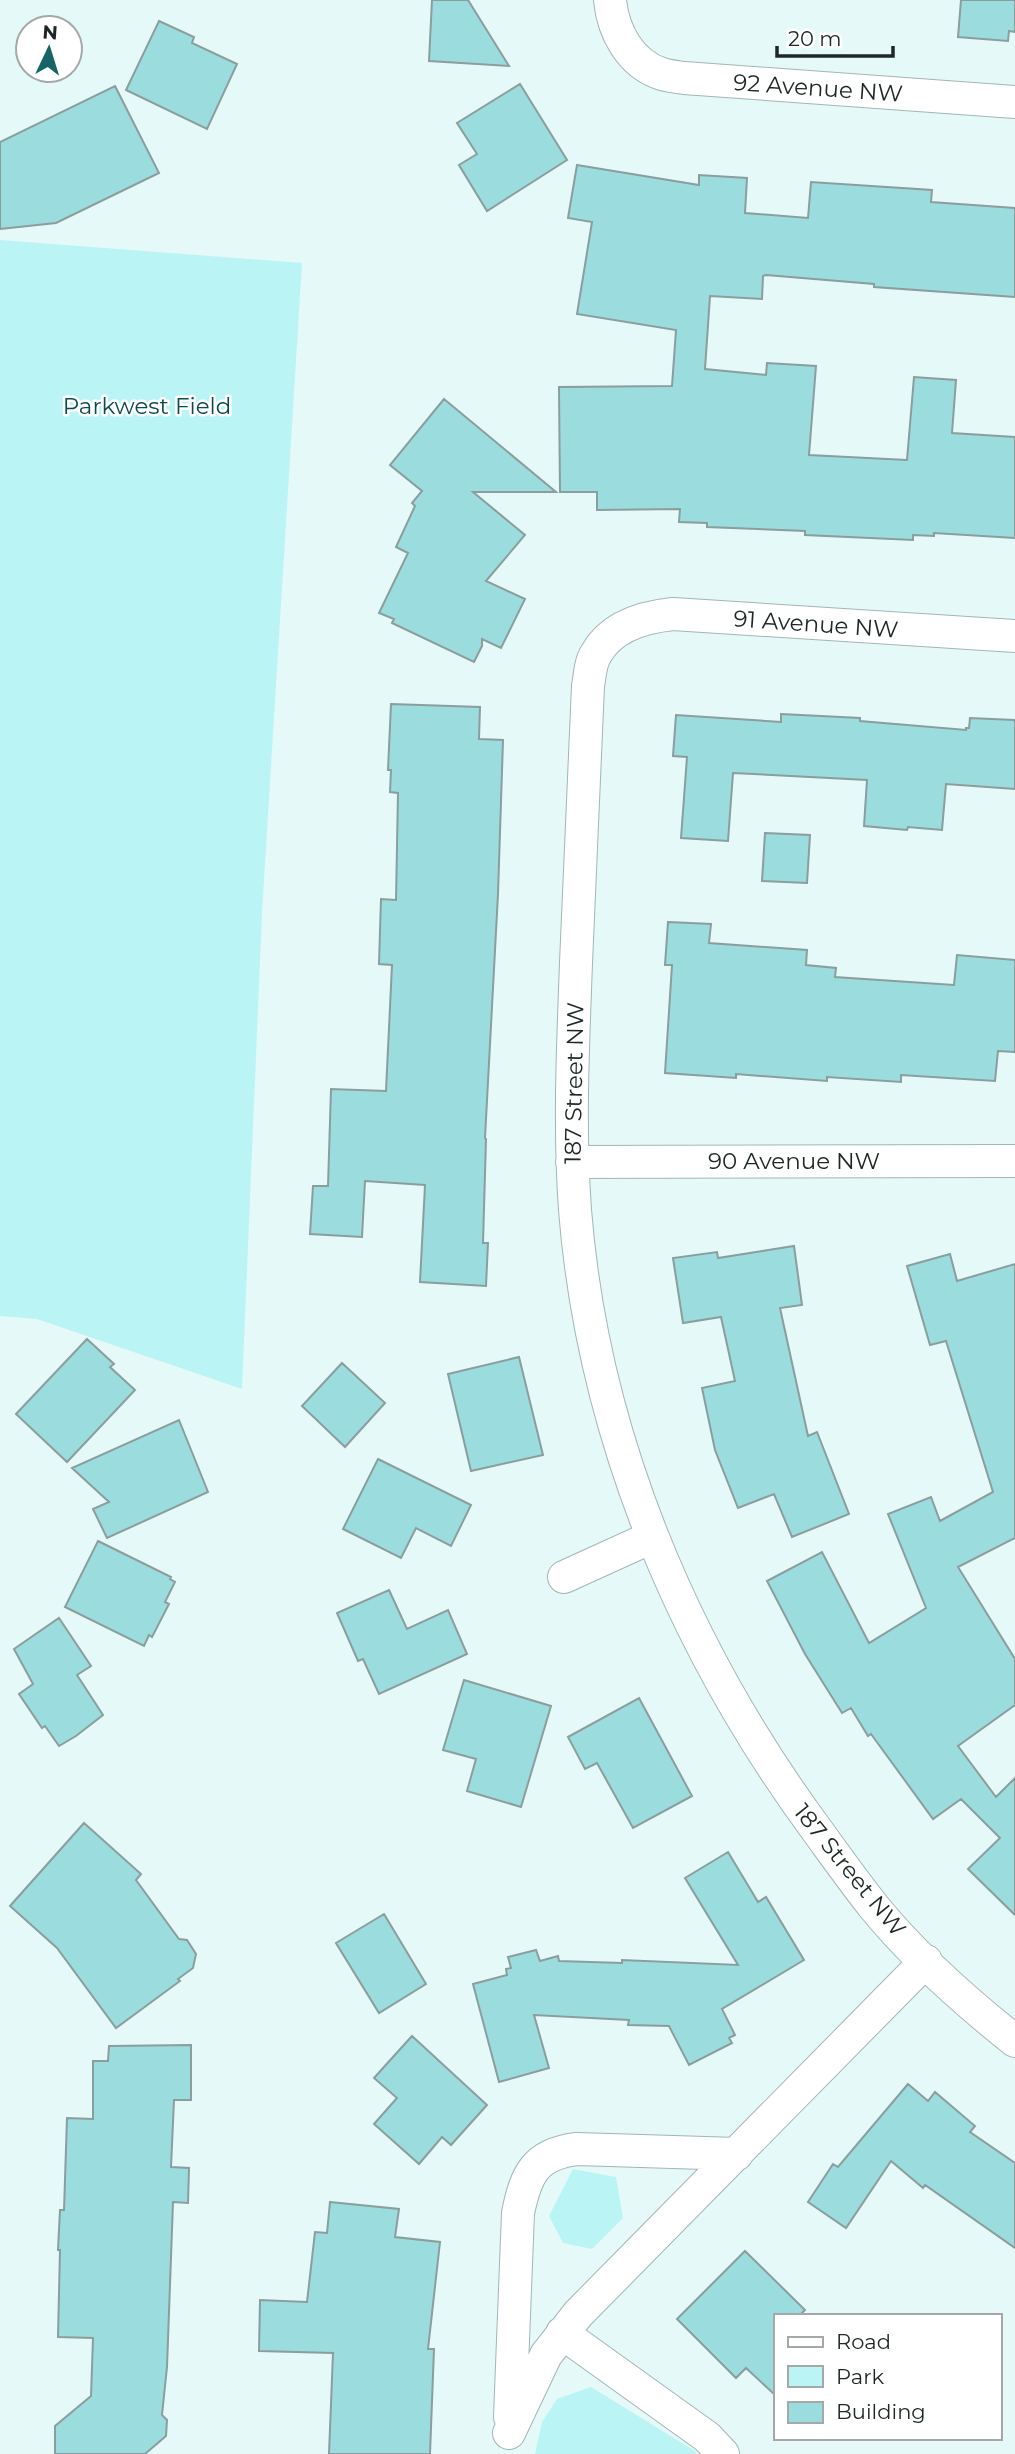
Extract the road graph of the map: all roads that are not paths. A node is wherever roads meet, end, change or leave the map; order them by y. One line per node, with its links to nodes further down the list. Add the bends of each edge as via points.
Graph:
1 (610, 0): 2 (street, 92 Avenue NW, via 612,18 628,50 660,74)
2 (1015, 102)
3 (620, 629): 4 (street, 91 Avenue NW, via 653,616 673,614); 6 (street, 187 Street NW, via 596,653 588,687)
4 (1015, 636)
5 (1015, 1161): 6 (street, 90 Avenue NW)
6 (572, 1162): 7 (street, 187 Street NW, via 580,1257 602,1379)
7 (652, 1537): 8 (street); 9 (street, 187 Street NW, via 716,1673 783,1785 876,1910)
8 (564, 1577)
9 (926, 1961): 10 (street, 187 Street NW); 11 (street)
10 (1015, 2040)
11 (737, 2154): 12 (street); 13 (street, via 559,2151 545,2156 536,2167 518,2213)
12 (562, 2333): 13 (street, via 535,2375); 14 (street, via 707,2437)
13 (509, 2444)
14 (723, 2454)

